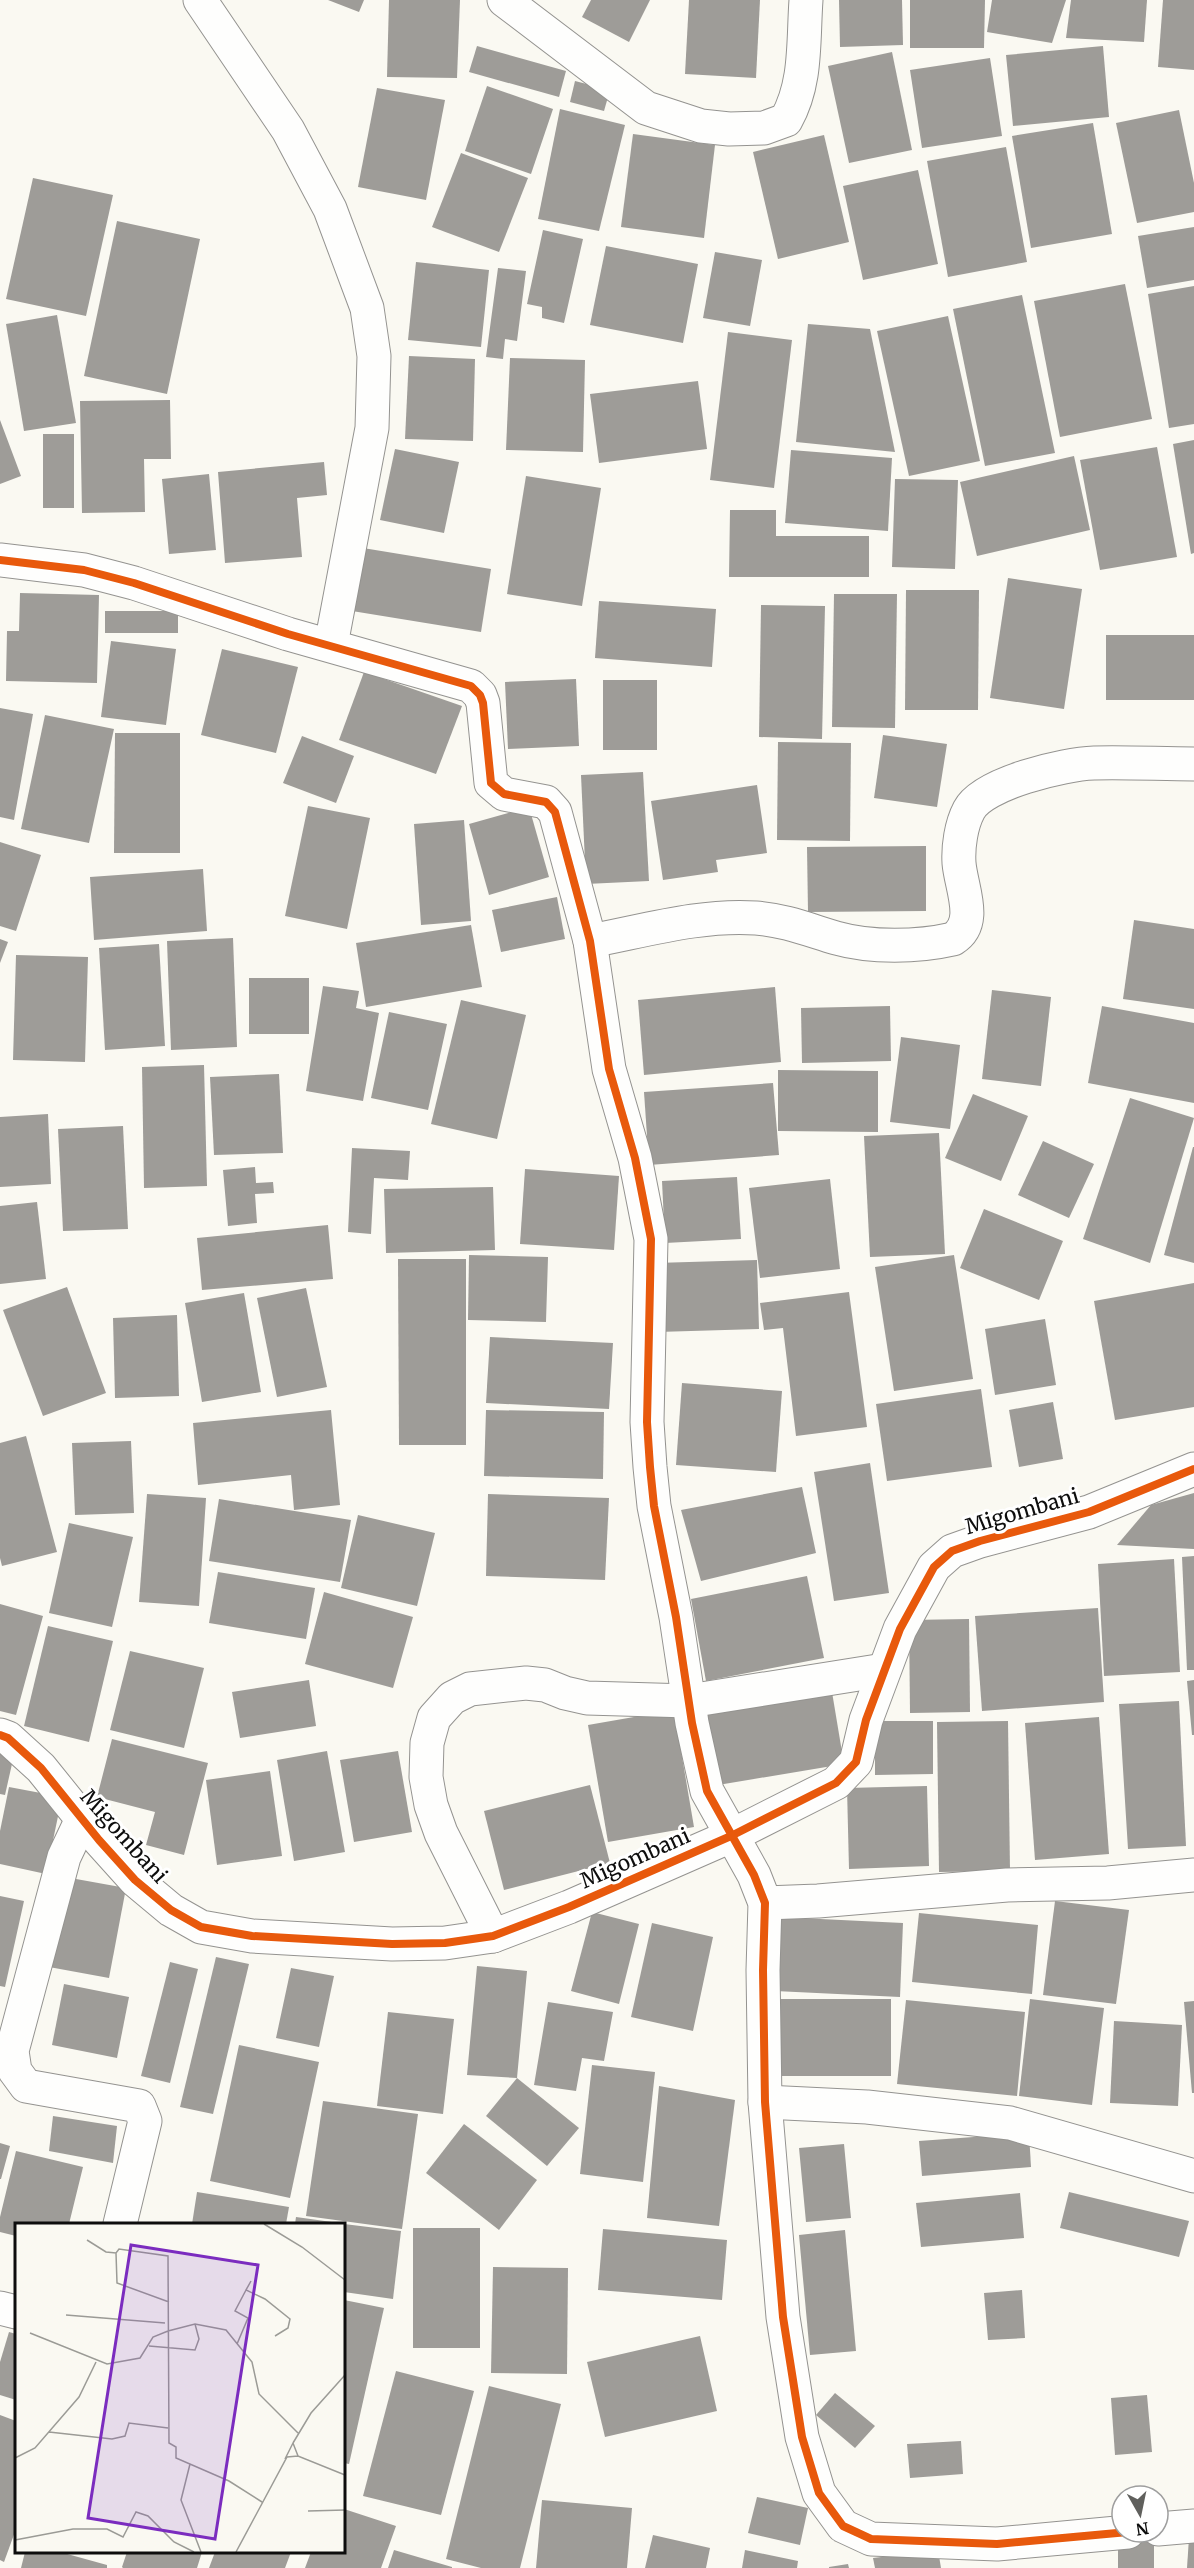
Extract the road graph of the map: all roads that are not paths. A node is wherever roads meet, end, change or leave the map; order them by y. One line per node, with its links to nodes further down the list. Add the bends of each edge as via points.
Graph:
1 (200, 0): 5 (street, via 288,130 330,209 368,308 374,356 372,428)
2 (504, 0): 3 (street, via 646,108 701,126 729,129 764,128 786,120 795,105 803,67)
3 (806, 0)
4 (0, 560): 5 (street, via 84,570)
5 (331, 645): 7 (street, via 471,686 480,694 491,783 504,794 546,802 555,812)
6 (1194, 764): 7 (street, via 1091,763 1011,780 985,793 969,809 961,835 959,862 967,914 965,927 953,939 895,945 838,939 794,924 756,918 711,919)
7 (590, 941): 10 (street, via 609,1069 635,1158 651,1239 647,1422 650,1467)
8 (1194, 1469): 9 (street, Migombani, via 1089,1512 952,1551 934,1567 919,1592)
9 (884, 1670): 10 (street); 13 (street, Migombani, via 856,1762 848,1772 836,1783)
10 (689, 1701): 13 (street, via 707,1791); 16 (street, via 587,1698 526,1683 470,1689 452,1698 434,1718 427,1743 426,1777 431,1805)
11 (0, 1735): 12 (street, Migombani, via 41,1768)
12 (82, 1819): 16 (street, Migombani, via 135,1880 171,1910 201,1928 252,1936 392,1944 444,1943); 19 (street, via 64,1857 12,2051 15,2071 26,2086 139,2106 145,2121)
13 (731, 1836): 15 (street); 16 (street, Migombani)
14 (1194, 1875): 15 (street)
15 (765, 1903): 17 (street)
16 (493, 1936)
17 (765, 2102): 18 (street, via 867,2107 1010,2123); 24 (street, via 783,2316 802,2437 819,2493 843,2526 871,2539 997,2544)
18 (1194, 2176)
19 (120, 2223)
20 (0, 2308): 21 (street)
21 (15, 2312)
22 (1194, 2526): 23 (street)
23 (1170, 2528)
24 (1110, 2534)

